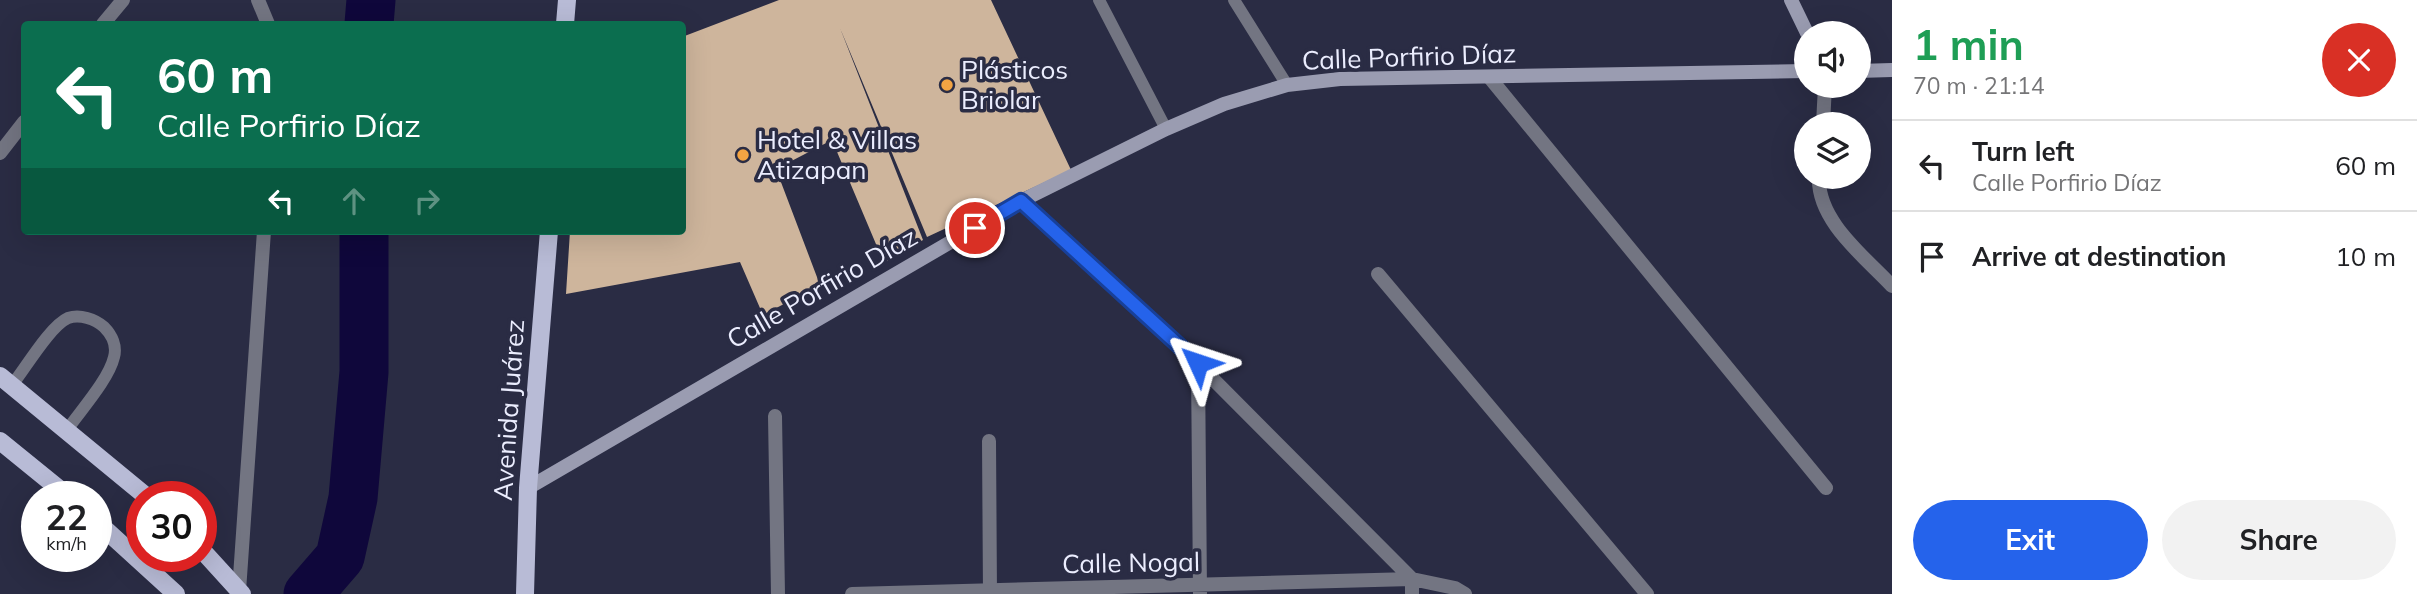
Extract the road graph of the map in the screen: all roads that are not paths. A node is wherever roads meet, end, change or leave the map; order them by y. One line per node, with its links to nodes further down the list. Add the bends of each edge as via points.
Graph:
1 (123, 0): 7 (street)
2 (258, 0): 8 (street)
3 (567, 0): 9 (main road)
4 (1099, 0): 17 (lane)
5 (1234, 0): 15 (lane)
6 (1791, 0): 10 (main road)
7 (106, 21)
8 (267, 21)
9 (565, 21)
10 (1801, 21)
11 (1892, 70): 13 (main road)
12 (1794, 71): 14 (main road, Calle Porfirio Díaz)
13 (1871, 71)
14 (1490, 78): 15 (main road, Calle Porfirio Díaz, via 1340,79); 34 (street)
15 (1287, 85): 17 (main road, Calle Porfirio Díaz, via 1224,104)
16 (21, 126): 18 (street)
17 (1166, 129): 20 (main road, Calle Porfirio Díaz)
18 (0, 153)
19 (1821, 189): 24 (street, via 1837,228)
20 (1021, 201): 25 (street); 33 (main road, Calle Porfirio Díaz)
21 (264, 235): 39 (street)
22 (549, 235): 33 (main road, Avenida Juárez)
23 (1378, 274): 46 (street)
24 (1892, 286)
25 (1198, 363): 37 (street); 38 (street)
26 (6, 380): 28 (main road); 28 (lane, via 68,318 82,317 104,328 116,353 111,367)
27 (775, 416): 43 (street)
28 (67, 430): 32 (main road)
29 (0, 441): 31 (main road)
30 (989, 441): 40 (street)
31 (49, 481)
32 (128, 481)
33 (528, 488): 42 (main road, Avenida Juárez)
34 (1826, 488)
35 (112, 536): 41 (main road)
36 (217, 566): 39 (main road)
37 (1412, 587): 38 (street, Calle Nogal); 45 (street, Calle Nogal, via 1455,588)
38 (1200, 590): 40 (street, Calle Nogal)
39 (241, 592)
40 (989, 592): 44 (street, Calle Nogal)
41 (176, 594)
42 (525, 594)
43 (778, 594)
44 (852, 594)
45 (1465, 594)
46 (1647, 594)

